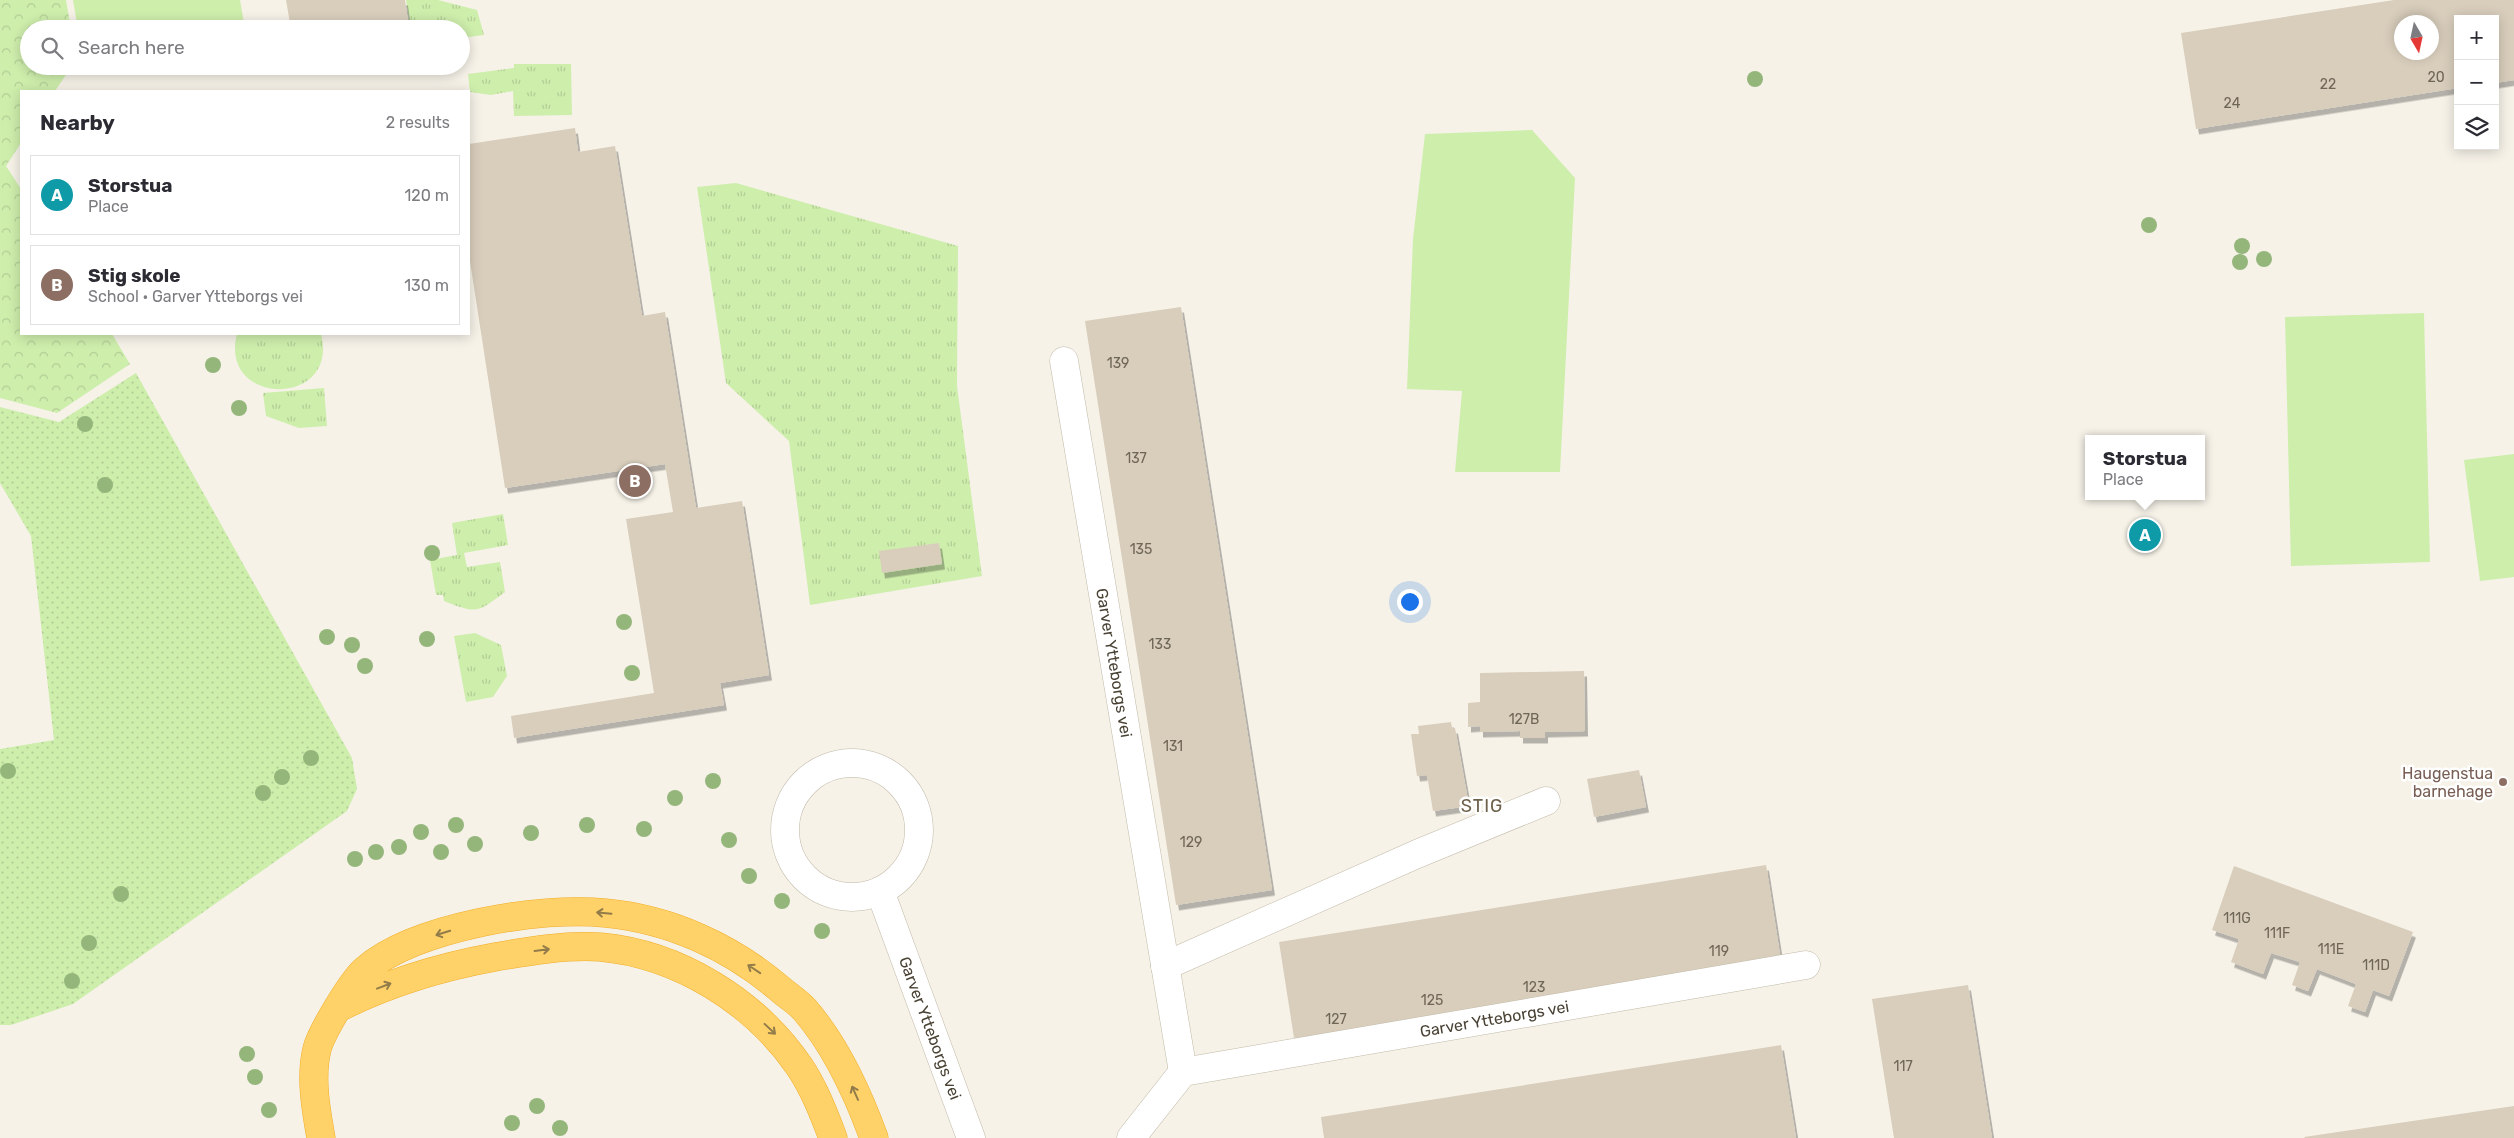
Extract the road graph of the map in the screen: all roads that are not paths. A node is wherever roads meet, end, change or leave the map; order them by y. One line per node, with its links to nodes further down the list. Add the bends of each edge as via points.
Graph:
1 (1064, 361): 4 (street, Garver Ytteborgs vei)
2 (1546, 801): 4 (street, via 1417,854)
3 (880, 892): 3 (street, via 908,868 917,850 920,827 915,805 895,778 875,767 858,762 834,765 810,778 794,796 785,824 787,847 806,879 826,892 858,897); 11 (street, Garver Ytteborgs vei)
4 (1166, 966): 7 (street, Garver Ytteborgs vei)
5 (1806, 966): 7 (street, Garver Ytteborgs vei)
6 (340, 1007): 8 (highway, via 326,1027 314,1068); 9 (highway, one-way to 9, via 378,988 416,975 513,954 601,947 648,957 686,971 722,990 776,1035 800,1067 820,1104); 10 (highway, one-way to 6, via 831,1047 804,1009 733,955 697,936 655,922 605,913 559,912 507,918 452,930 412,942 364,970)
7 (1183, 1072): 12 (street)
8 (321, 1138)
9 (833, 1138)
10 (874, 1138)
11 (971, 1138)
12 (1131, 1138)

